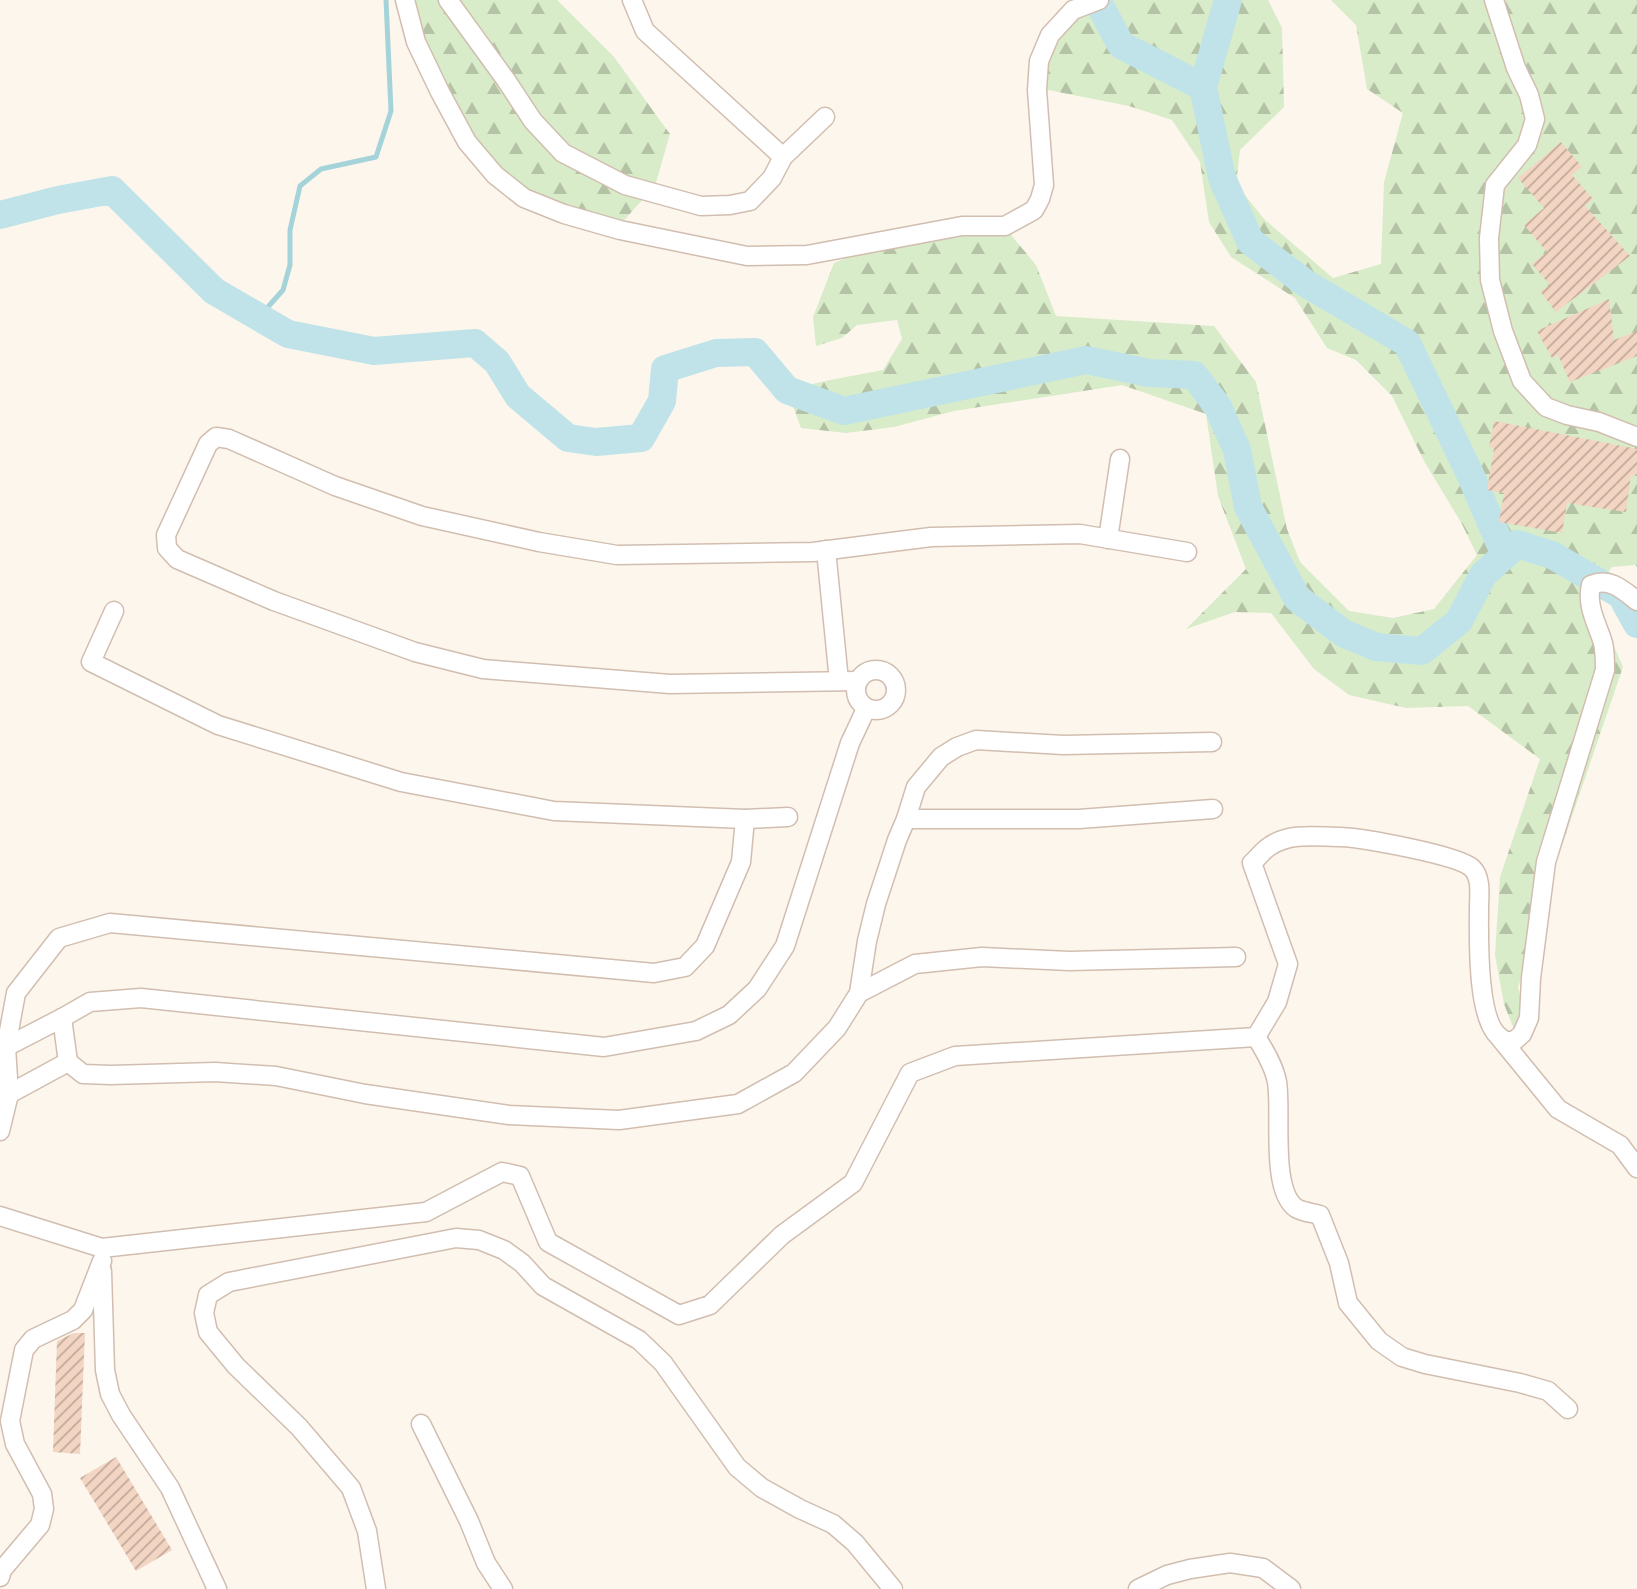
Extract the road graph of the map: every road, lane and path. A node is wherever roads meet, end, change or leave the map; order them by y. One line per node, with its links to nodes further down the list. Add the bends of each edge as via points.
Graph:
1 (405, 0): 6 (street, via 416,42 467,142 524,198 620,230 747,256 807,255 962,226 1005,226 1034,210 1044,185 1039,61 1050,35)
2 (448, 0): 8 (street, via 533,121 563,153 625,185 701,206 730,205 750,201)
3 (632, 0): 8 (street, via 645,31)
4 (1099, 0): 6 (street)
5 (1494, 0): 9 (street, via 1535,119 1527,145 1495,185 1490,280 1503,331 1522,381 1546,407)
6 (1073, 5)
7 (825, 117): 8 (street)
8 (783, 157)
9 (1637, 437)
10 (1120, 459): 11 (street)
11 (1108, 539): 12 (street, via 1080,534 944,537); 13 (street)
12 (826, 550): 16 (street); 16 (street, via 617,555 539,542 422,516 216,437 166,535 167,548 177,559 274,601 415,652 483,669 670,684)
13 (1187, 552)
14 (1637, 601): 27 (street, via 1611,583 1591,585 1588,596 1604,645 1605,670 1546,862 1529,1018 1513,1042)
15 (114, 611): 21 (street, via 91,662 218,725 401,782 554,811)
16 (848, 681): 17 (street); 17 (street, via 874,670 893,679 894,700 877,711)
17 (866, 709): 25 (street, via 850,743 785,946 757,989 729,1015 696,1031 604,1047 141,998 90,1002)
18 (1212, 742): 22 (street, via 1063,745 976,740 941,757 916,787)
19 (1213, 809): 22 (street, via 1079,819)
20 (788, 817): 21 (street)
21 (745, 819): 28 (street, via 741,862 705,946 685,967 654,973 110,923 59,938 16,993)
22 (906, 819): 24 (street, via 876,904)
23 (1236, 957): 24 (street, via 982,957 915,964)
24 (859, 993): 29 (street, via 837,1028 794,1073 738,1104 619,1120 509,1115 276,1076 83,1074)
25 (62, 1018): 28 (street); 29 (street)
26 (1256, 1037): 27 (street, via 1277,1002 1288,964 1252,863 1269,846 1294,836 1350,837 1416,849 1472,868 1479,880 1483,997); 34 (street, via 955,1056 910,1073 853,1183 782,1235 710,1305 679,1315 548,1242 520,1176 502,1172 426,1212); 35 (street, via 1277,1082 1283,1190 1296,1208 1320,1215 1348,1303 1379,1341 1402,1357 1548,1391)
27 (1500, 1038): 32 (street, via 1558,1109 1620,1145)
28 (6, 1047): 30 (street)
29 (68, 1062): 30 (street)
30 (5, 1094): 31 (street)
31 (0, 1131)
32 (1637, 1168)
33 (0, 1216): 34 (street)
34 (102, 1254): 37 (street, via 83,1310 33,1339 24,1350 10,1421 44,1509 40,1525); 38 (street, via 110,1394 170,1488)
35 (1568, 1409)
36 (421, 1424): 40 (street)
37 (0, 1577)
38 (217, 1589)
39 (376, 1589): 41 (street, via 367,1531 351,1488 208,1332 208,1295 229,1282 456,1238 504,1250 543,1286 639,1340 663,1363 737,1467 762,1488 833,1524)
40 (503, 1589)
41 (893, 1589)
42 (1138, 1589): 43 (street, via 1167,1575 1230,1563 1263,1568)
43 (1291, 1589)

